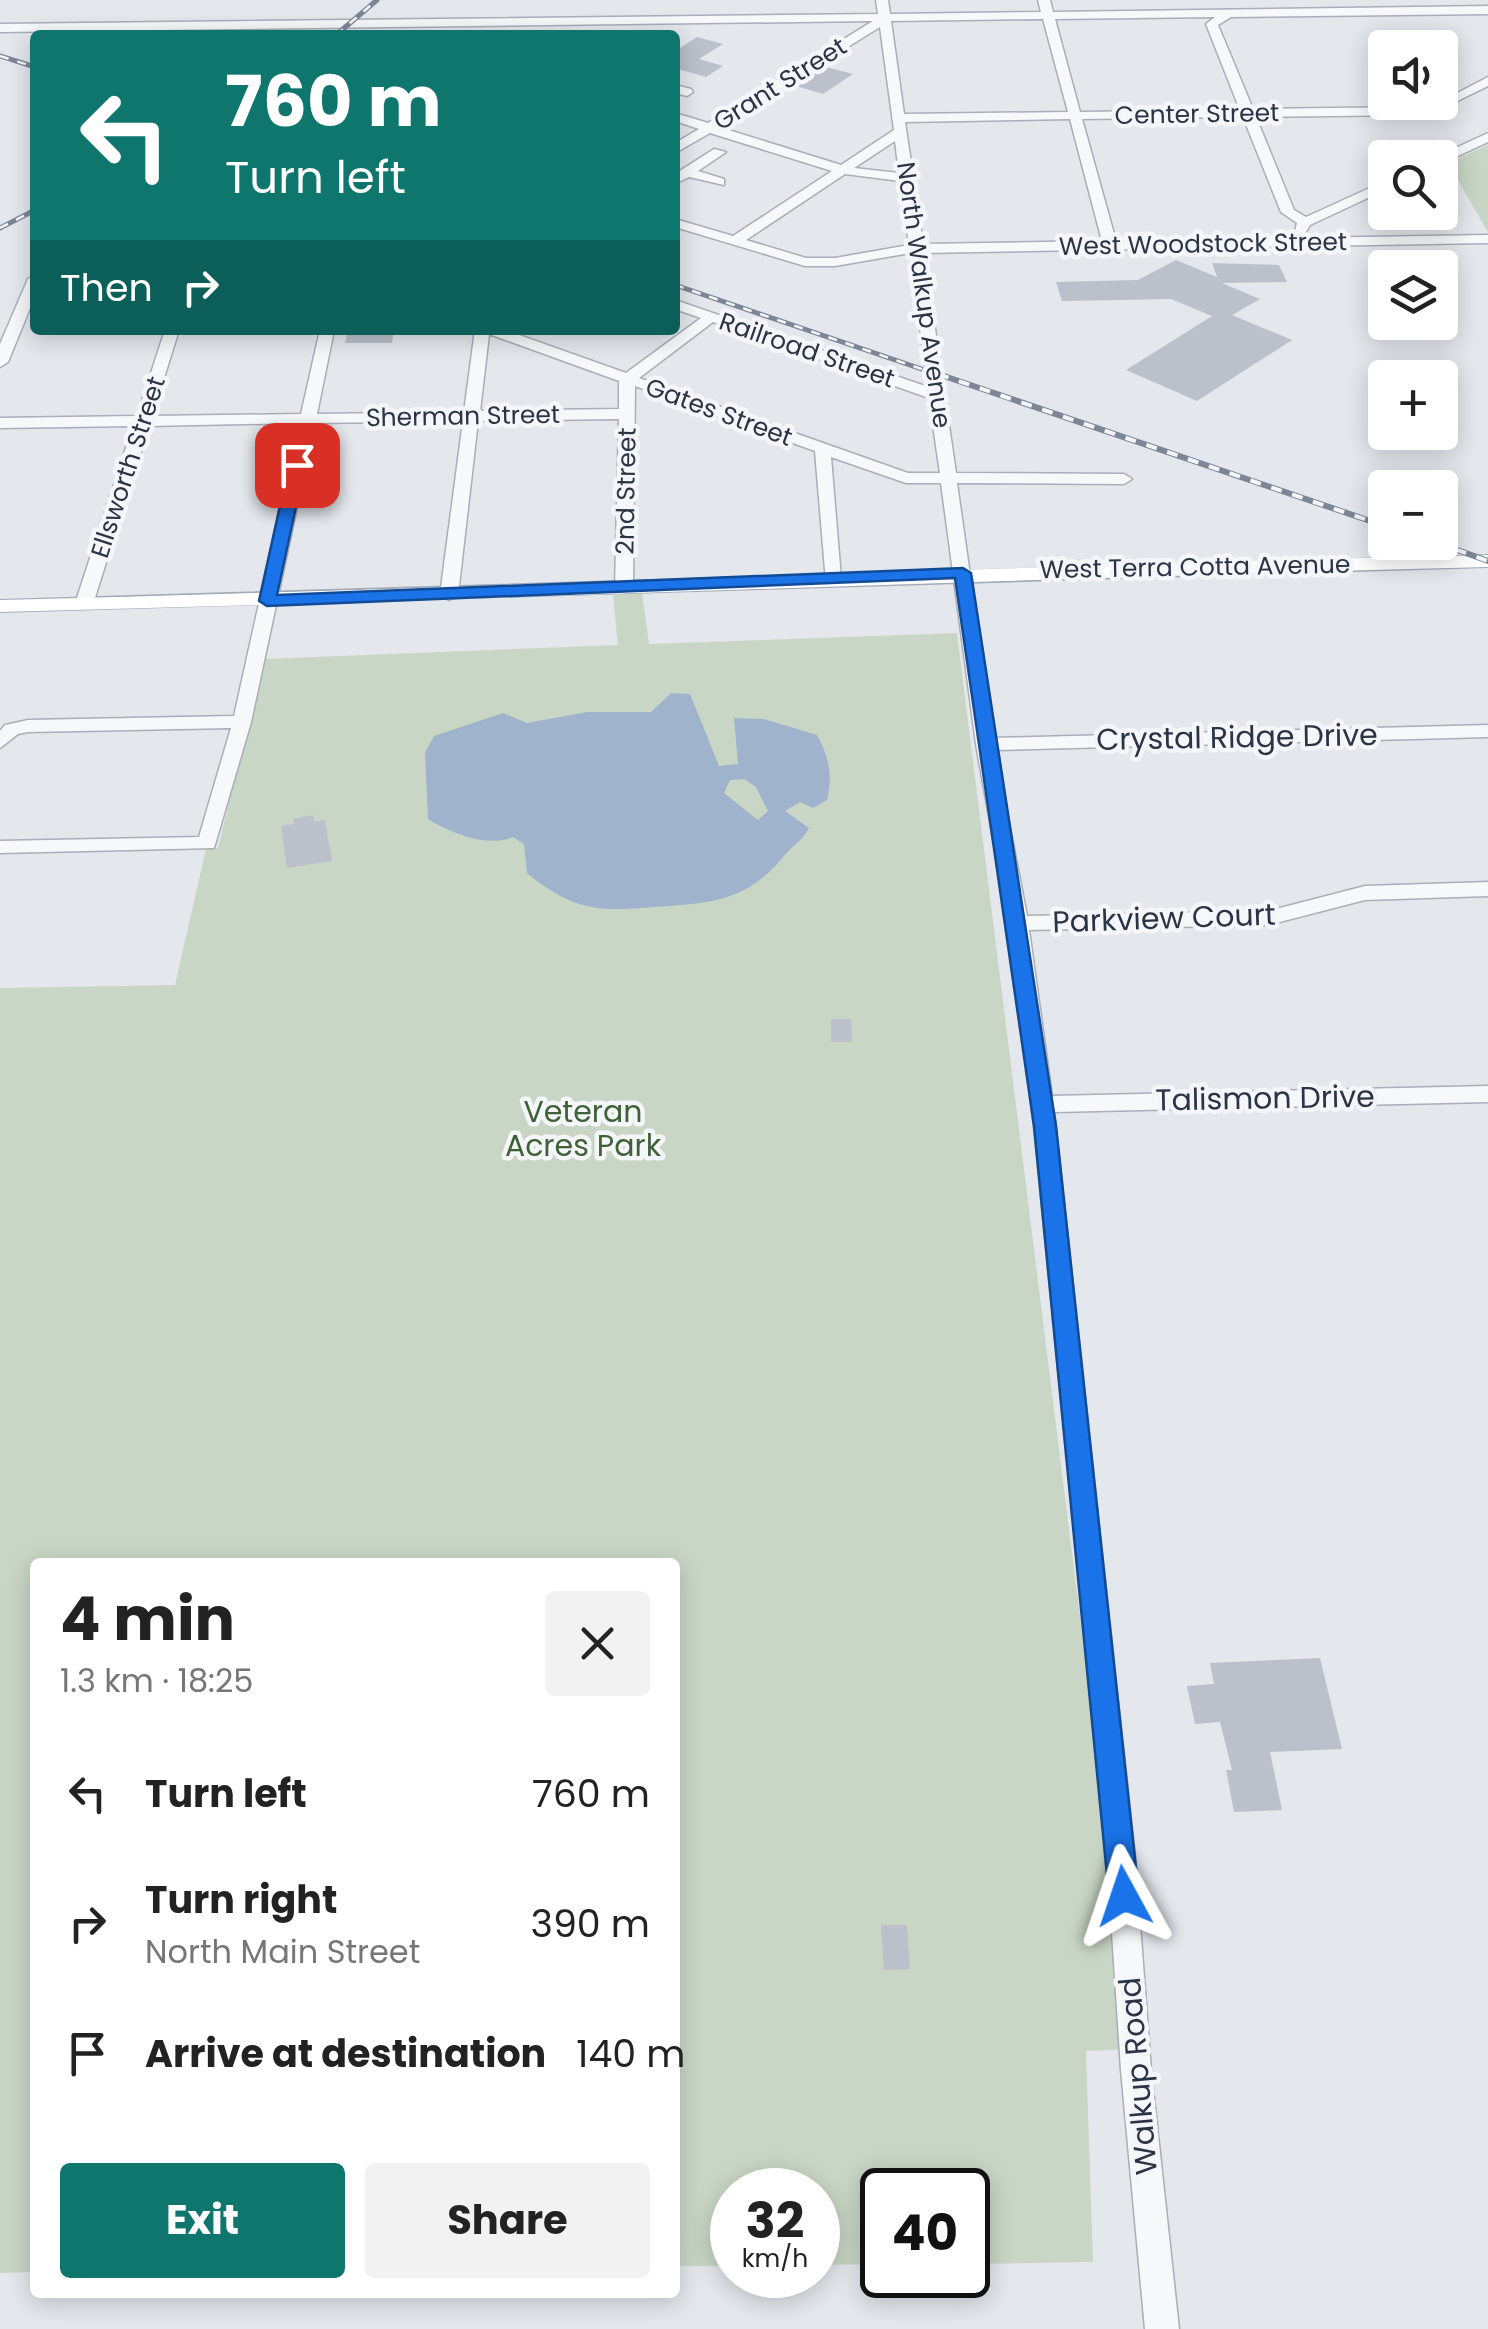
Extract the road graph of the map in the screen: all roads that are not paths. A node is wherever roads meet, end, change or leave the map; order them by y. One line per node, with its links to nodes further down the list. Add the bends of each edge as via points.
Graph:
1 (685, 0): 12 (street)
2 (882, 0): 11 (street, North Walkup Avenue)
3 (1044, 0): 9 (street)
4 (1246, 0): 8 (street)
5 (1395, 0): 7 (street)
6 (1488, 10): 7 (street)
7 (1382, 11): 8 (street)
8 (1228, 13): 9 (street); 18 (street, via 1212,24)
9 (1049, 16): 11 (street); 19 (street)
10 (841, 18): 11 (street); 12 (street); 15 (street)
11 (886, 18): 15 (street, Grant Street); 21 (street, North Walkup Avenue)
12 (690, 20): 13 (street, via 495,16); 16 (street, via 694,26)
13 (399, 24): 14 (street)
14 (0, 28)
15 (867, 30): 22 (street, Grant Street)
16 (680, 34)
17 (1488, 81): 18 (street, Center Street, via 1425,110)
18 (1250, 114): 19 (street, Center Street); 31 (street, via 1288,212)
19 (1077, 116): 21 (street, Center Street); 36 (street)
20 (680, 118): 22 (street)
21 (900, 125): 26 (street); 28 (street, North Walkup Avenue)
22 (712, 128): 24 (street, Grant Street); 26 (street)
23 (1488, 137): 25 (street)
24 (680, 146): 27 (street, via 719,152)
25 (1458, 151)
26 (842, 168): 28 (street); 34 (street)
27 (681, 176): 29 (street)
28 (908, 177): 37 (street, North Walkup Avenue)
29 (719, 182)
30 (1368, 193): 31 (street)
31 (1305, 222): 35 (street, via 1299,228)
32 (680, 225): 34 (street, West Woodstock Street)
33 (1488, 240): 35 (street, West Woodstock Street)
34 (734, 242): 37 (street, West Woodstock Street, via 805,262)
35 (1302, 242): 36 (street, West Woodstock Street)
36 (1110, 246): 37 (street, West Woodstock Street)
37 (918, 249): 48 (street, North Walkup Avenue)
38 (30, 288): 41 (street)
39 (680, 306): 40 (street, Railroad Street)
40 (711, 317): 47 (street); 48 (street, Railroad Street)
41 (8, 326): 46 (street)
42 (170, 335): 52 (street, Ellsworth Street)
43 (327, 335): 51 (street)
44 (481, 335): 50 (street)
45 (505, 335): 47 (street, Gates Street)
46 (0, 362)
47 (627, 379): 49 (street, 2nd Street); 54 (street, Gates Street)
48 (938, 396): 56 (street, North Walkup Avenue)
49 (627, 414): 50 (street, Sherman Street); 60 (street, 2nd Street)
50 (469, 416): 51 (street, Sherman Street); 61 (street)
51 (307, 419): 52 (street, Sherman Street); 62 (street)
52 (142, 422): 53 (street, Sherman Street); 63 (street, Ellsworth Street)
53 (0, 423)
54 (823, 450): 56 (street, Gates Street, via 906,478); 59 (street)
55 (1124, 478): 56 (street, Gates Street)
56 (950, 481): 58 (street, North Walkup Avenue)
57 (1488, 561): 58 (main road, West Terra Cotta Avenue)
58 (963, 573): 59 (main road, West Terra Cotta Avenue); 68 (street, Walkup Road)
59 (832, 578): 60 (main road, West Terra Cotta Avenue)
60 (624, 588): 61 (main road, West Terra Cotta Avenue)
61 (449, 595): 62 (main road, West Terra Cotta Avenue)
62 (267, 601): 63 (main road, West Terra Cotta Avenue); 65 (street)
63 (84, 604): 64 (main road, West Terra Cotta Avenue)
64 (0, 606)
65 (242, 722): 67 (street, via 28,726); 69 (street, via 207,843)
66 (1488, 730): 68 (street, Crystal Ridge Drive)
67 (1, 739)
68 (986, 744): 71 (street, Walkup Road)
69 (0, 847)
70 (1488, 889): 71 (street, Parkview Court, via 1364,893 1268,918)
71 (1018, 924): 73 (street, Walkup Road)
72 (1488, 1094): 73 (street, Talismon Drive)
73 (1042, 1104): 74 (street, Walkup Road, via 1121,1857)
74 (1162, 2329)

